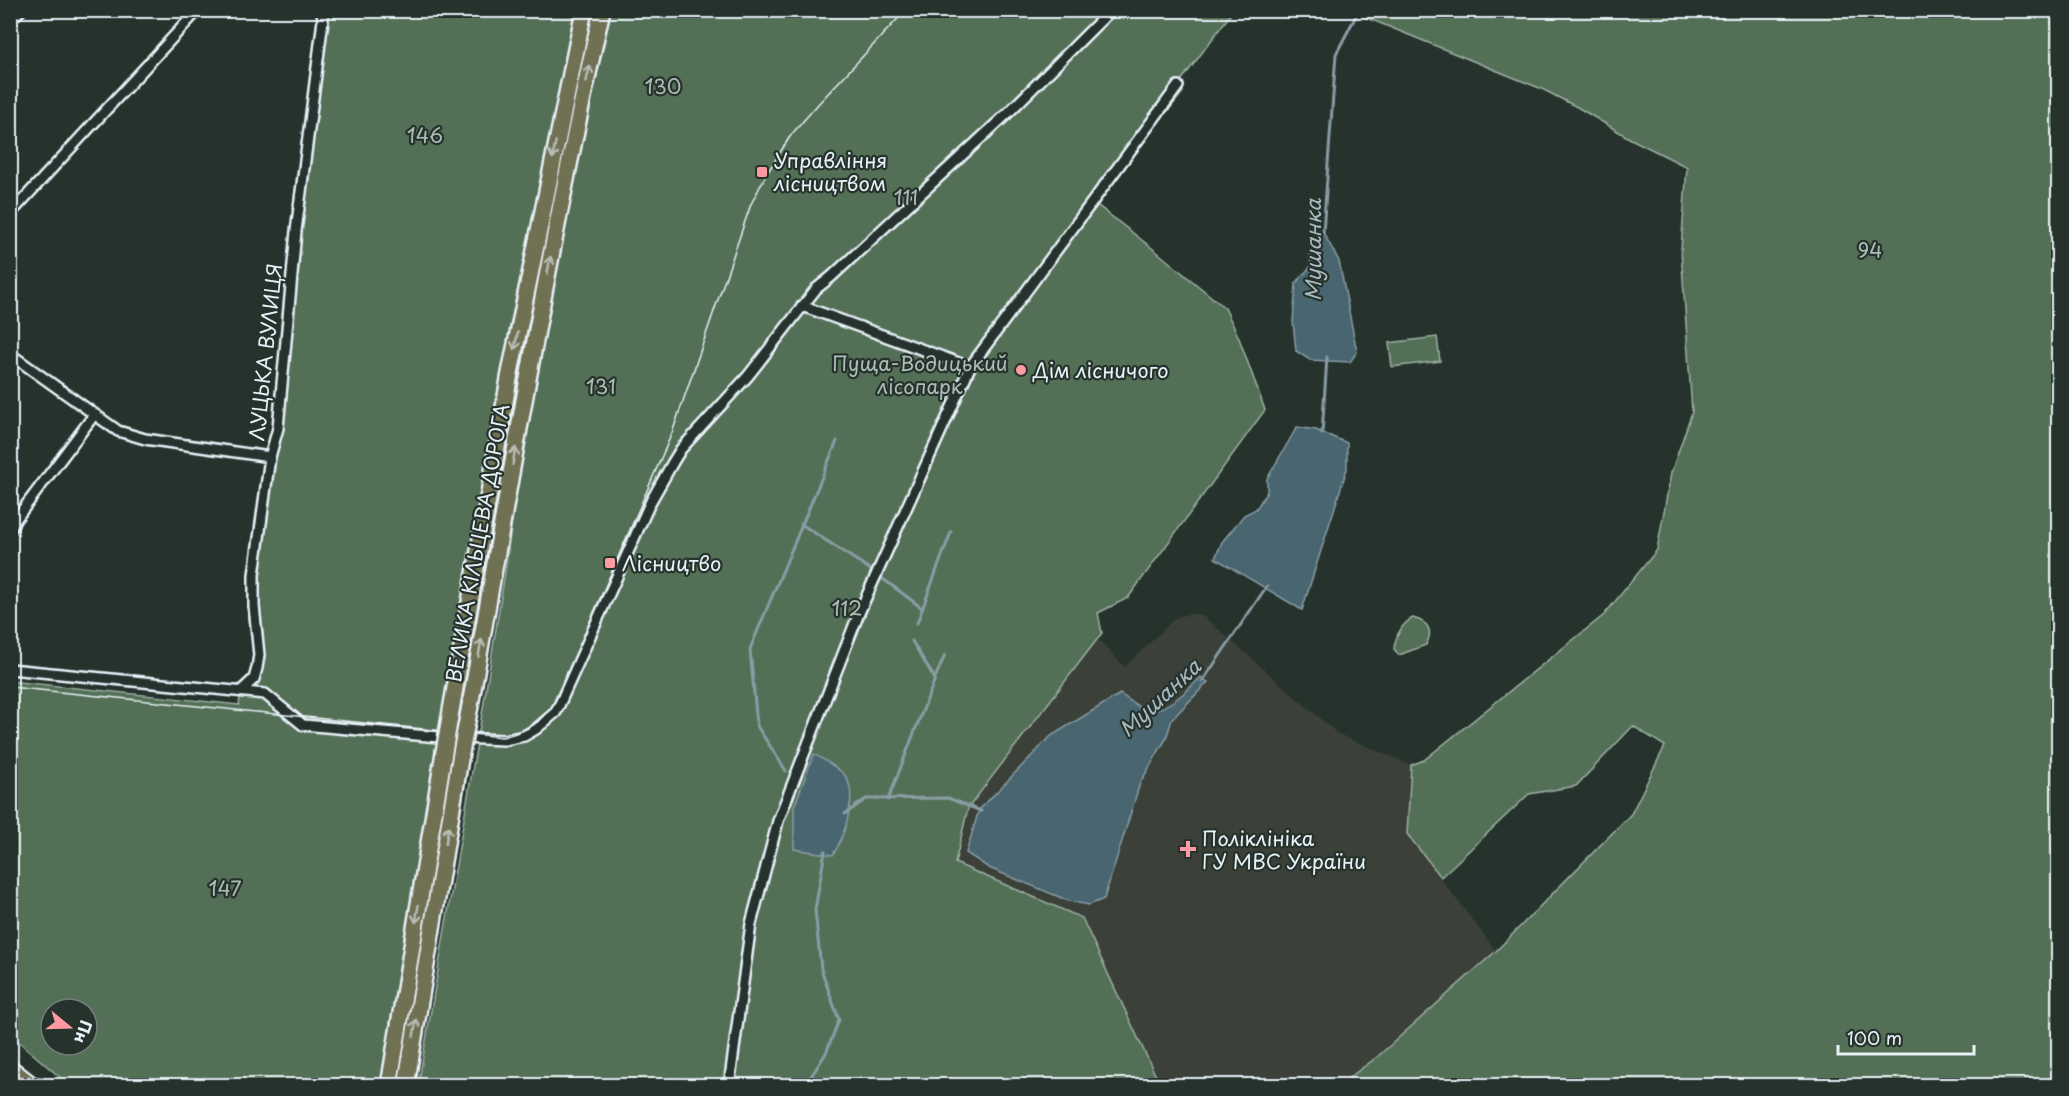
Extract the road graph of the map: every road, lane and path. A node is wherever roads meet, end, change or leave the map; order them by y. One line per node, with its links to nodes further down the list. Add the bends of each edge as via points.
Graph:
1 (21, 10): 7 (street)
2 (198, 10): 9 (street)
3 (322, 10): 14 (street, ЛУЦЬКА ВУЛИЦЯ, via 278,428)
4 (584, 10): 20 (main road, ВЕЛИКА КІЛЬЦЕВА ДОРОГА, one-way to 20, bridge, via 510,373)
5 (602, 10): 21 (main road, ВЕЛИКА КІЛЬЦЕВА ДОРОГА, one-way to 5, bridge, via 540,309)
6 (1111, 10): 10 (street, via 1009,112)
7 (10, 19)
8 (1178, 86): 12 (street)
9 (10, 214)
10 (802, 306): 12 (street); 17 (street, via 748,376 672,462 556,712 536,729 504,741 303,725 265,694)
11 (10, 354): 13 (street)
12 (970, 367): 22 (street, via 859,612 778,821 750,924)
13 (94, 415): 14 (street, via 118,431 145,439); 15 (street)
14 (270, 457): 17 (street, ЛУЦЬКА ВУЛИЦЯ, via 254,575 259,654 254,679)
15 (10, 530)
16 (10, 669): 17 (street)
17 (241, 691)
18 (10, 1068): 19 (main road)
19 (33, 1086)
20 (389, 1086)
21 (406, 1086)
22 (729, 1086)

